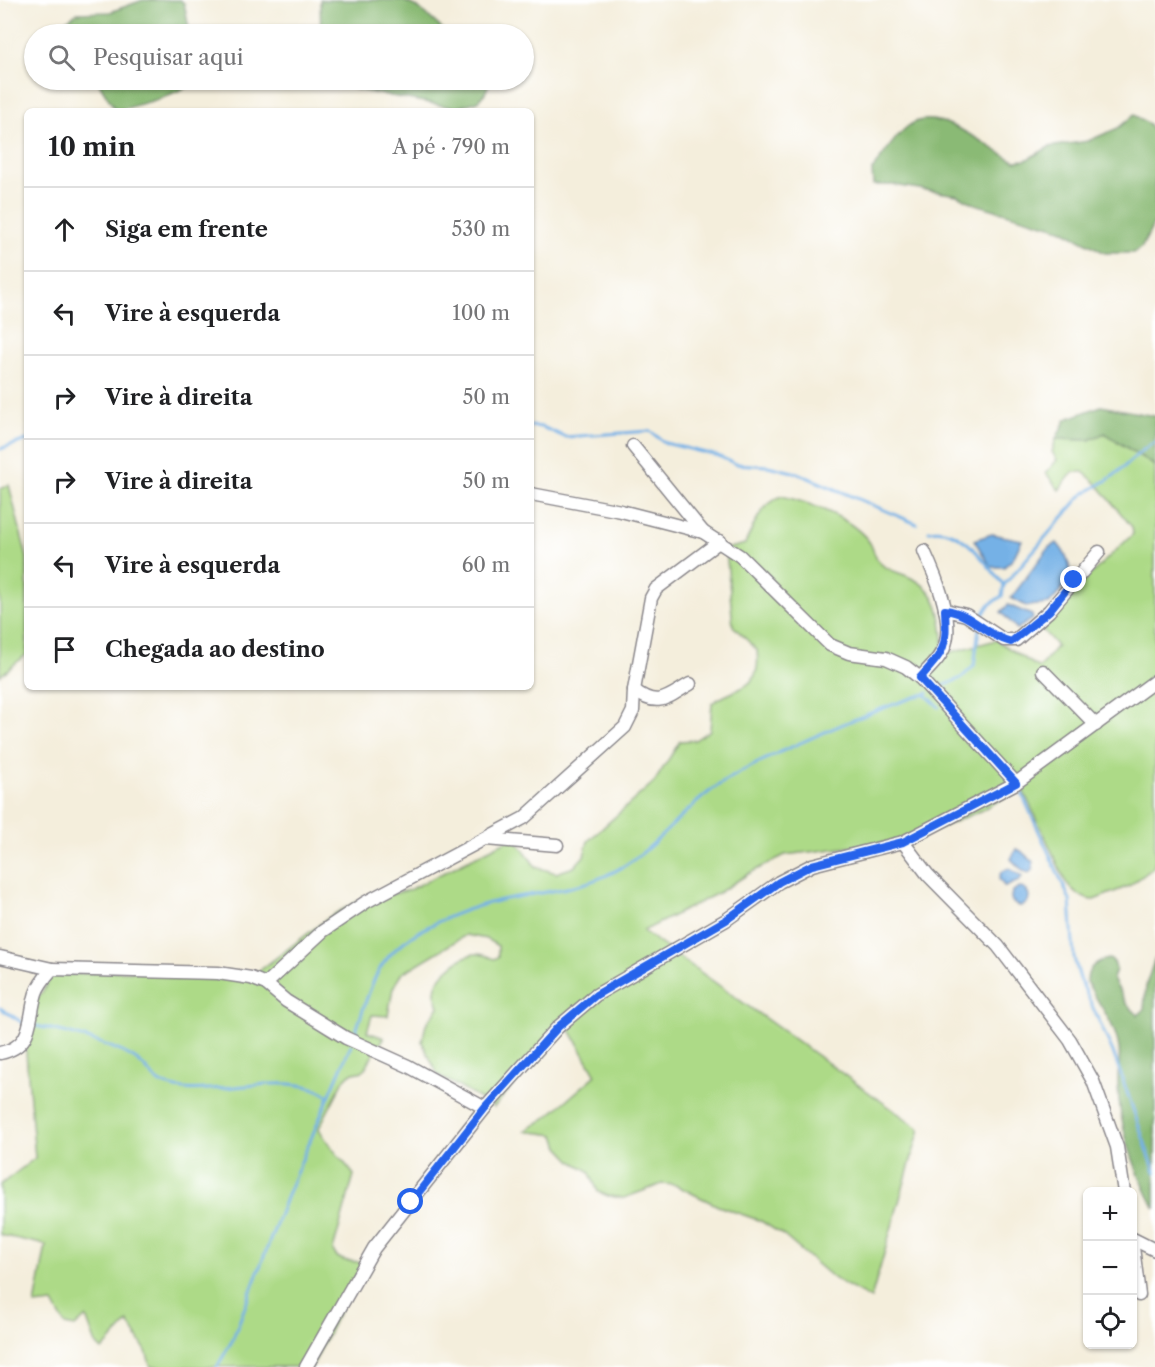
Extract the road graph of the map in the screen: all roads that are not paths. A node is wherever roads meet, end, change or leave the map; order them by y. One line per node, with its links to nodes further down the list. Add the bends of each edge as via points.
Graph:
1 (633, 446): 3 (street)
2 (534, 495): 3 (street)
3 (703, 532): 4 (street)
4 (720, 541): 10 (street, via 788,601 830,645 849,653 886,658 906,667); 12 (street, via 656,589)
5 (924, 551): 7 (street)
6 (1099, 552): 7 (street, via 1049,611 1016,640 1004,640 957,611)
7 (945, 610): 10 (street, via 946,643)
8 (1043, 670): 13 (street)
9 (1155, 681): 13 (street)
10 (924, 682): 14 (street)
11 (690, 684): 12 (street, via 662,700 644,698)
12 (634, 690): 15 (street, via 633,711 625,727 524,818)
13 (1096, 725): 14 (street)
14 (1016, 783): 16 (street)
15 (486, 839): 17 (street); 20 (street, via 366,902 323,931)
16 (903, 842): 22 (street, via 812,865 596,995 558,1027); 23 (street, via 928,875 998,946 1071,1041 1093,1081 1117,1147)
17 (557, 845)
18 (0, 957): 19 (street)
19 (52, 969): 20 (street, via 237,974); 21 (street, via 37,990 29,1033 23,1043)
20 (266, 984): 22 (street, via 352,1041)
21 (0, 1053)
22 (485, 1108): 28 (street, via 374,1248)
23 (1124, 1187)
24 (1132, 1241): 27 (street)
25 (1136, 1241): 26 (street)
26 (1155, 1250)
27 (1139, 1295)
28 (306, 1367)

